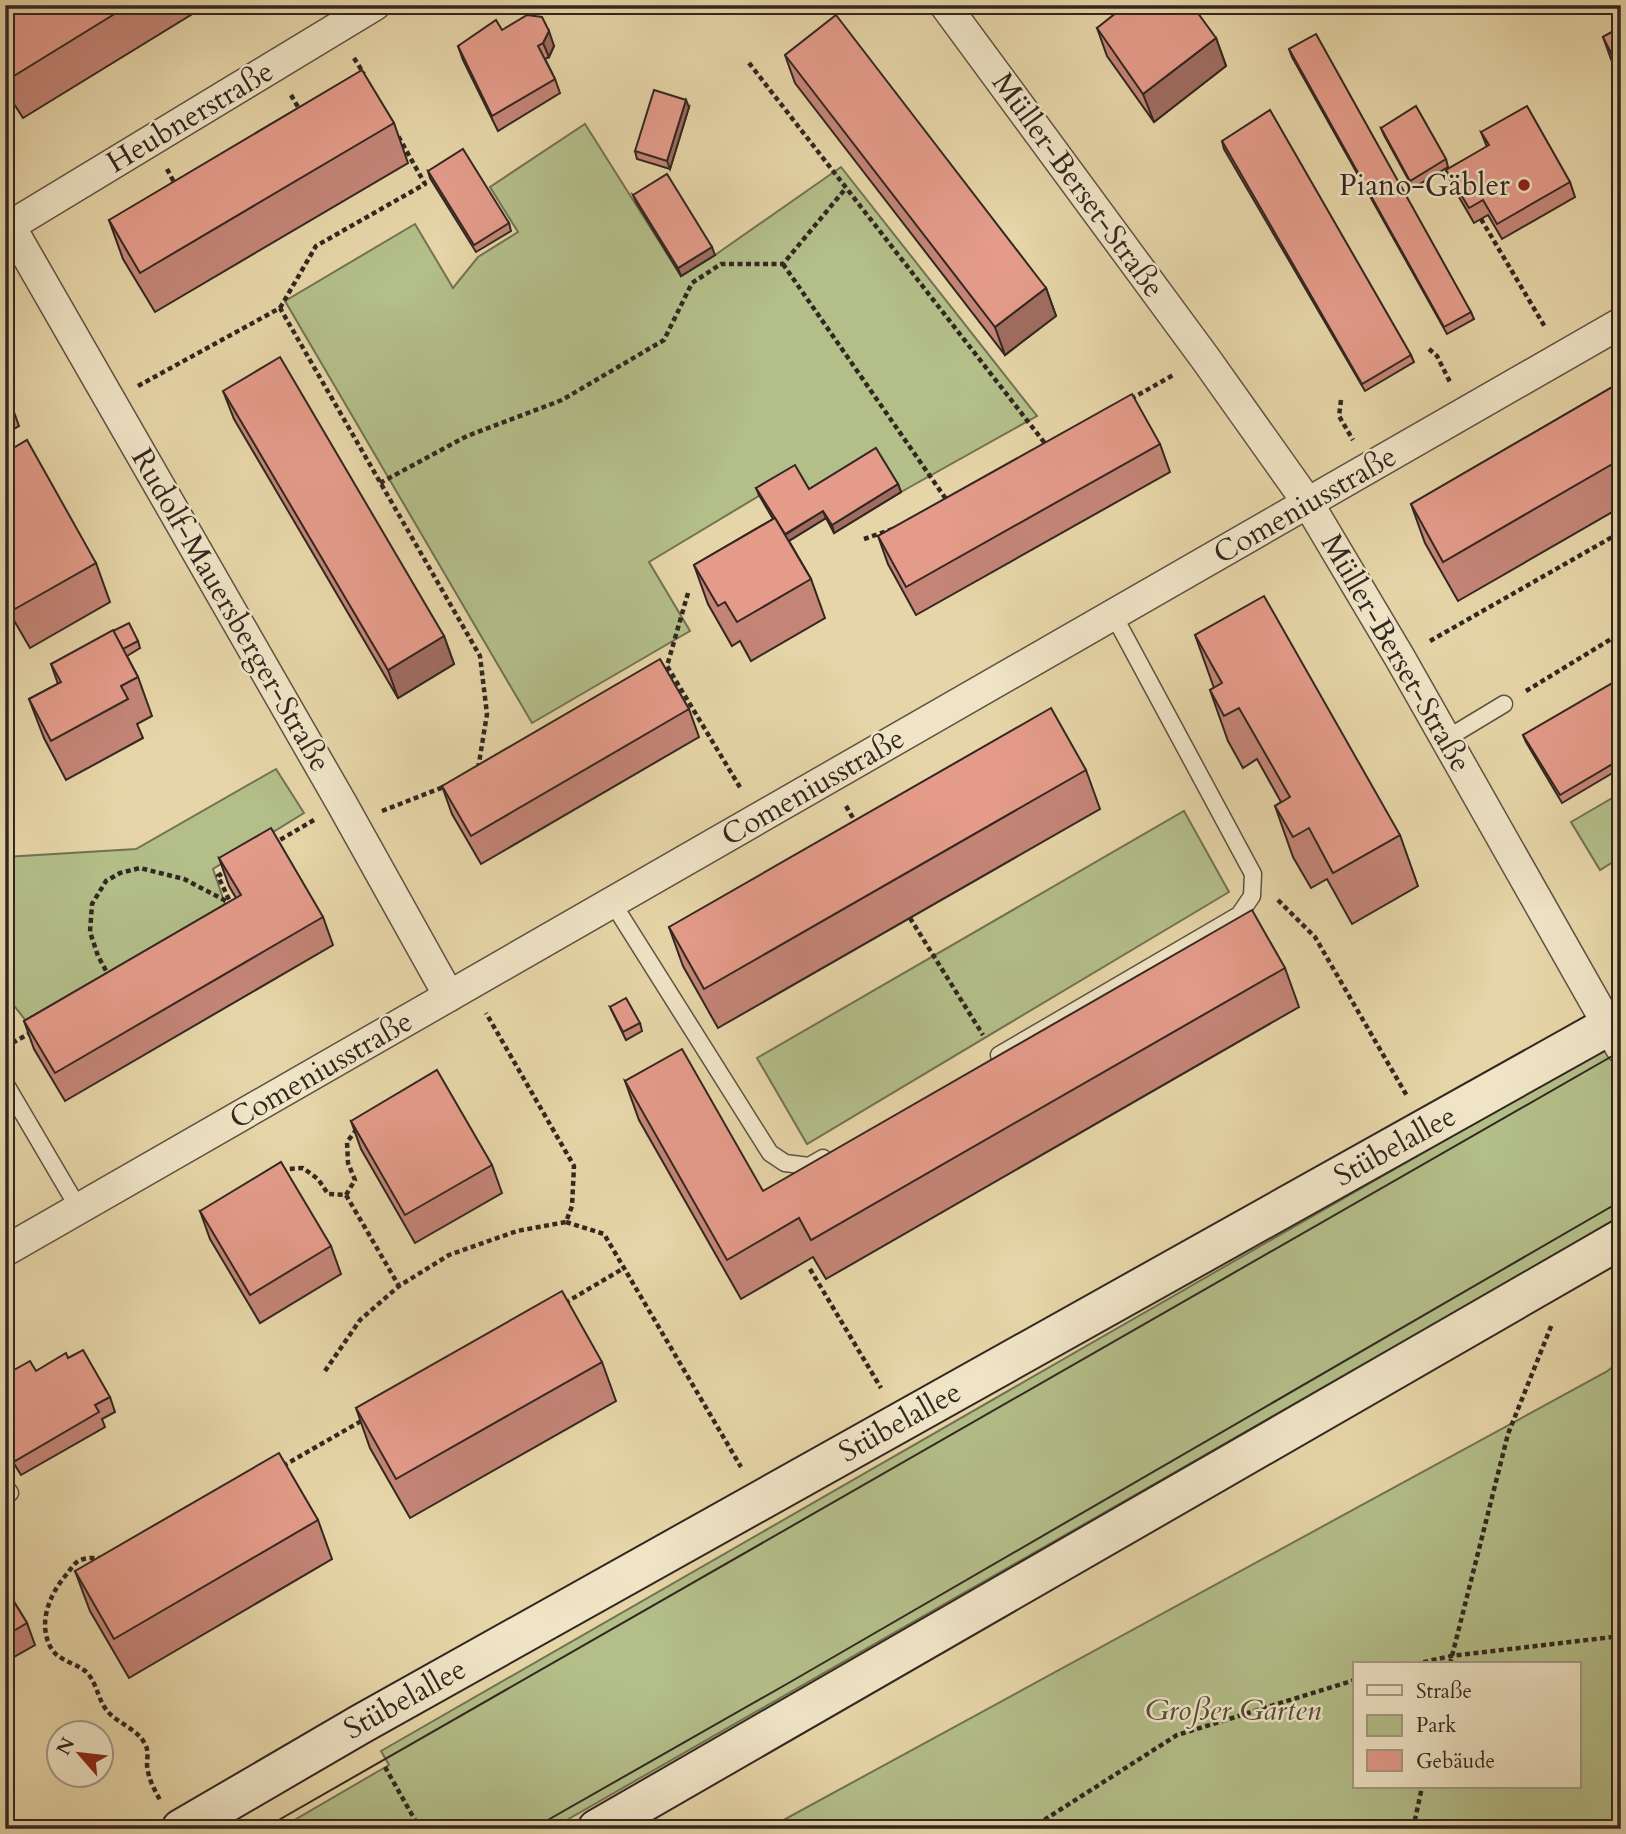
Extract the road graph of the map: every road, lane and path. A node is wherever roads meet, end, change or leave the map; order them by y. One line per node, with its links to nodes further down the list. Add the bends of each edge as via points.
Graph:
1 (375, 5): 3 (street, Heubnerstraße)
2 (946, 5): 20 (street, Müller-Berset-Straße)
3 (336, 30): 5 (street, Heubnerstraße); 6 (path)
4 (748, 63): 10 (path)
5 (274, 66): 7 (path); 9 (street, Heubnerstraße)
6 (370, 84)
7 (306, 121)
8 (394, 129): 16 (path, via 425,184 316,246)
9 (150, 141): 11 (path); 13 (street, Heubnerstraße)
10 (846, 188): 14 (path); 25 (path, via 1047,446)
11 (181, 195)
12 (1481, 219): 15 (path)
13 (8, 225): 23 (street, Rudolf-Mauersberger-Straße)
14 (783, 264): 26 (path, via 721,264 692,283 664,340 562,400 467,436); 28 (path)
15 (1531, 302)
16 (280, 308): 23 (path, via 144,382); 26 (path)
17 (1621, 323): 29 (street, Comeniusstraße)
18 (1429, 349): 19 (path)
19 (1437, 356)
20 (1205, 358): 22 (path); 29 (street, Müller-Berset-Straße)
21 (1341, 400): 24 (path)
22 (1120, 405)
23 (113, 406): 43 (street, Rudolf-Mauersberger-Straße)
24 (1339, 416)
25 (1036, 452)
26 (380, 483): 40 (path, via 480,656 487,713 477,774)
27 (959, 495): 28 (path)
28 (948, 502): 30 (path)
29 (1308, 503): 35 (street, Comeniusstraße); 37 (street, Müller-Berset-Straße)
30 (938, 507)
31 (897, 528): 33 (path)
32 (1621, 532): 37 (path)
33 (864, 539)
34 (688, 593): 44 (path, via 667,666)
35 (1113, 614): 41 (street, Comeniusstraße); 48 (lane)
36 (1621, 634): 38 (path)
37 (1400, 658): 39 (street, Müller-Berset-Straße)
38 (1504, 704): 39 (lane)
39 (1446, 739): 56 (street, Müller-Berset-Straße)
40 (489, 767)
41 (830, 778): 44 (street, Comeniusstraße); 45 (path)
42 (451, 784): 43 (path, via 399,804)
43 (347, 814): 46 (path); 54 (street, Rudolf-Mauersberger-Straße)
44 (759, 818): 49 (street, Comeniusstraße)
45 (862, 834)
46 (263, 849)
47 (230, 869): 50 (path, via 218,876)
48 (1253, 874): 58 (lane, via 1252,896 1240,915); 60 (path, via 1315,937)
49 (612, 902): 54 (street, Comeniusstraße); 62 (lane, via 770,1153 785,1163 809,1166)
50 (231, 904): 51 (path); 53 (path, via 184,879 140,868 106,881 92,904 90,932 97,956)
51 (234, 911)
52 (910, 918): 58 (path)
53 (116, 989)
54 (459, 990): 65 (street, Comeniusstraße); 66 (path, via 574,1167 572,1206)
55 (42, 1027): 57 (path)
56 (1617, 1031): 87 (main road, Stübelallee, via 360,1724)
57 (5, 1046)
58 (991, 1060)
59 (5, 1083): 65 (lane)
60 (1407, 1096)
61 (367, 1123): 64 (path, via 347,1142 355,1180)
62 (832, 1153)
63 (278, 1175): 64 (path, via 303,1168 328,1194)
64 (346, 1195): 71 (path)
65 (79, 1209): 68 (street, Comeniusstraße)
66 (566, 1222): 69 (path, via 604,1234); 71 (path, via 517,1231 449,1255)
67 (1621, 1239): 89 (main road)
68 (5, 1251)
69 (624, 1268): 72 (path); 78 (path)
70 (810, 1269): 75 (path)
71 (399, 1286): 74 (path, via 360,1320)
72 (553, 1309)
73 (1554, 1319): 81 (path, via 1508,1434)
74 (325, 1371)
75 (885, 1395)
76 (364, 1419): 77 (path)
77 (282, 1467)
78 (746, 1476)
79 (110, 1558): 87 (path, via 78,1561 58,1584 47,1611 47,1636 52,1649 90,1676 109,1712 145,1744 152,1785)
80 (1621, 1636): 81 (path)
81 (1451, 1656): 82 (path); 83 (path)
82 (1424, 1662)
83 (1450, 1662)
84 (1353, 1681): 90 (path, via 1177,1735)
85 (384, 1767): 88 (path)
86 (1422, 1788): 91 (path)
87 (171, 1815)
88 (420, 1829)
89 (597, 1829)
90 (1030, 1829)
91 (1413, 1829)

